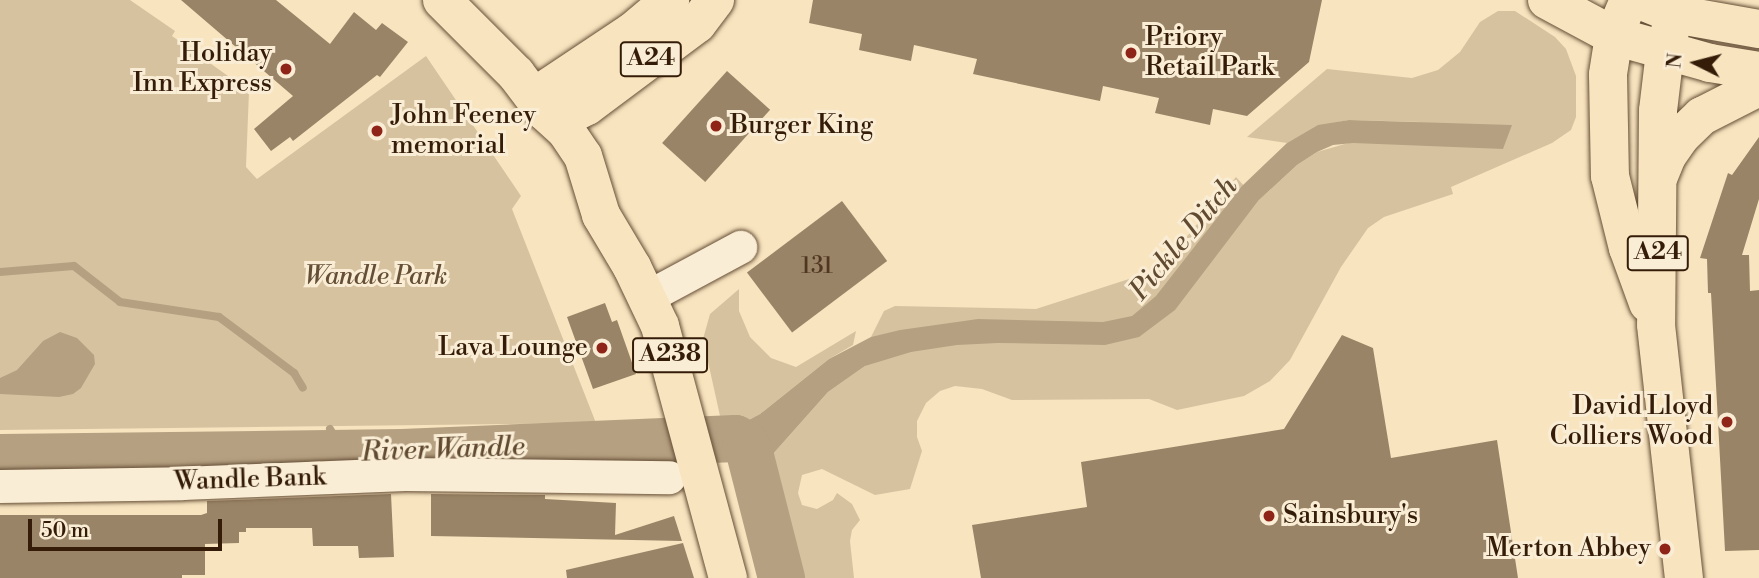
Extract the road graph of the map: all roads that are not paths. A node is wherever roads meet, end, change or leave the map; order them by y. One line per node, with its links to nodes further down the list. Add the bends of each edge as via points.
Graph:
1 (442, 0): 13 (main road)
2 (670, 0): 13 (main road, via 632,32)
3 (715, 0): 13 (main road, A24, via 697,24)
4 (1547, 0): 9 (main road)
5 (1629, 0): 9 (main road)
6 (1639, 0): 7 (main road)
7 (1676, 7): 8 (main road); 10 (main road, A24)
8 (1759, 29)
9 (1614, 36): 10 (main road); 14 (main road, A24, via 1608,75)
10 (1665, 52): 11 (main road); 15 (main road, A24)
11 (1759, 71)
12 (1759, 87): 15 (main road, via 1702,116 1667,156)
13 (559, 116): 18 (main road, A238, via 555,158 573,186 601,215)
14 (1610, 176): 16 (main road, via 1643,194); 19 (main road, A24, via 1628,248)
15 (1657, 181): 16 (main road, A24)
16 (1659, 219): 19 (main road, A24)
17 (740, 247): 18 (street)
18 (647, 297): 20 (main road, A238, via 670,354 686,414)
19 (1656, 325): 23 (main road, A24)
20 (684, 470): 21 (street, Wandle Bank); 22 (main road, A238)
21 (0, 486)
22 (728, 578)
23 (1684, 578)

